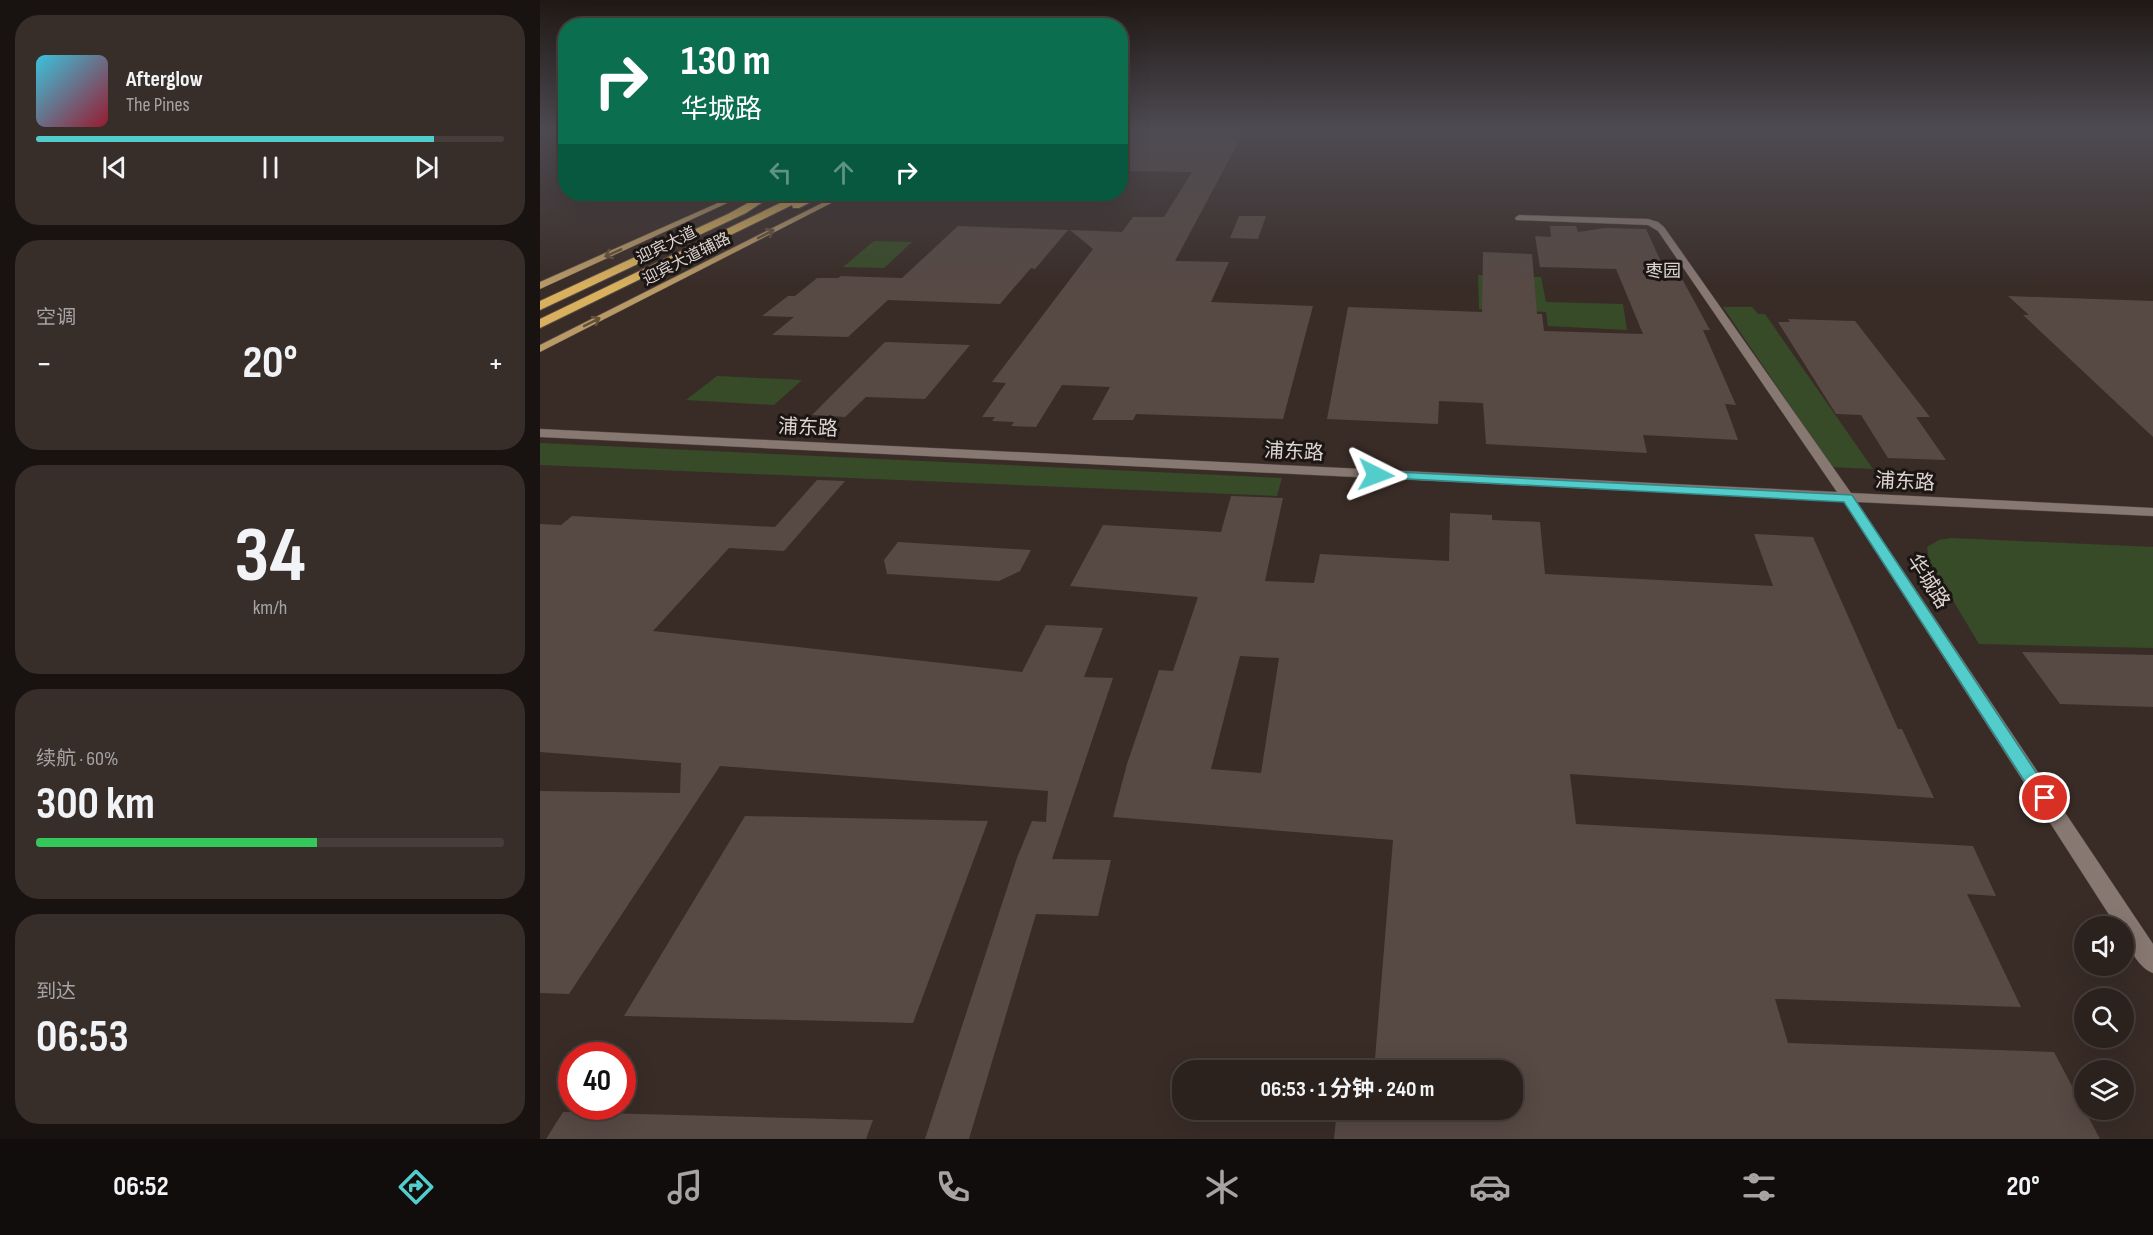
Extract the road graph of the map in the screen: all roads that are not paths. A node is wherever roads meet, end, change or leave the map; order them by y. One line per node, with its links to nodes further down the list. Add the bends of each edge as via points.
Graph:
1 (727, 201): 9 (main road, 迎宾大道辅路, one-way to 9)
2 (757, 201): 7 (highway)
3 (764, 201): 7 (highway, 迎宾大道)
4 (792, 201): 11 (highway, 迎宾大道)
5 (808, 201): 11 (highway, via 668,270)
6 (831, 201): 13 (main road, 迎宾大道辅路, one-way to 6)
7 (727, 218): 10 (highway, 迎宾大道)
8 (1519, 218): 15 (street, 华城路, via 1655,224)
9 (540, 286)
10 (540, 306)
11 (557, 315): 12 (highway, 迎宾大道)
12 (540, 324)
13 (540, 349)
14 (540, 433): 15 (street, 浦东路)
15 (1848, 498): 16 (street, 浦东路); 17 (street, 华城路)
16 (2153, 512)
17 (2153, 963)

